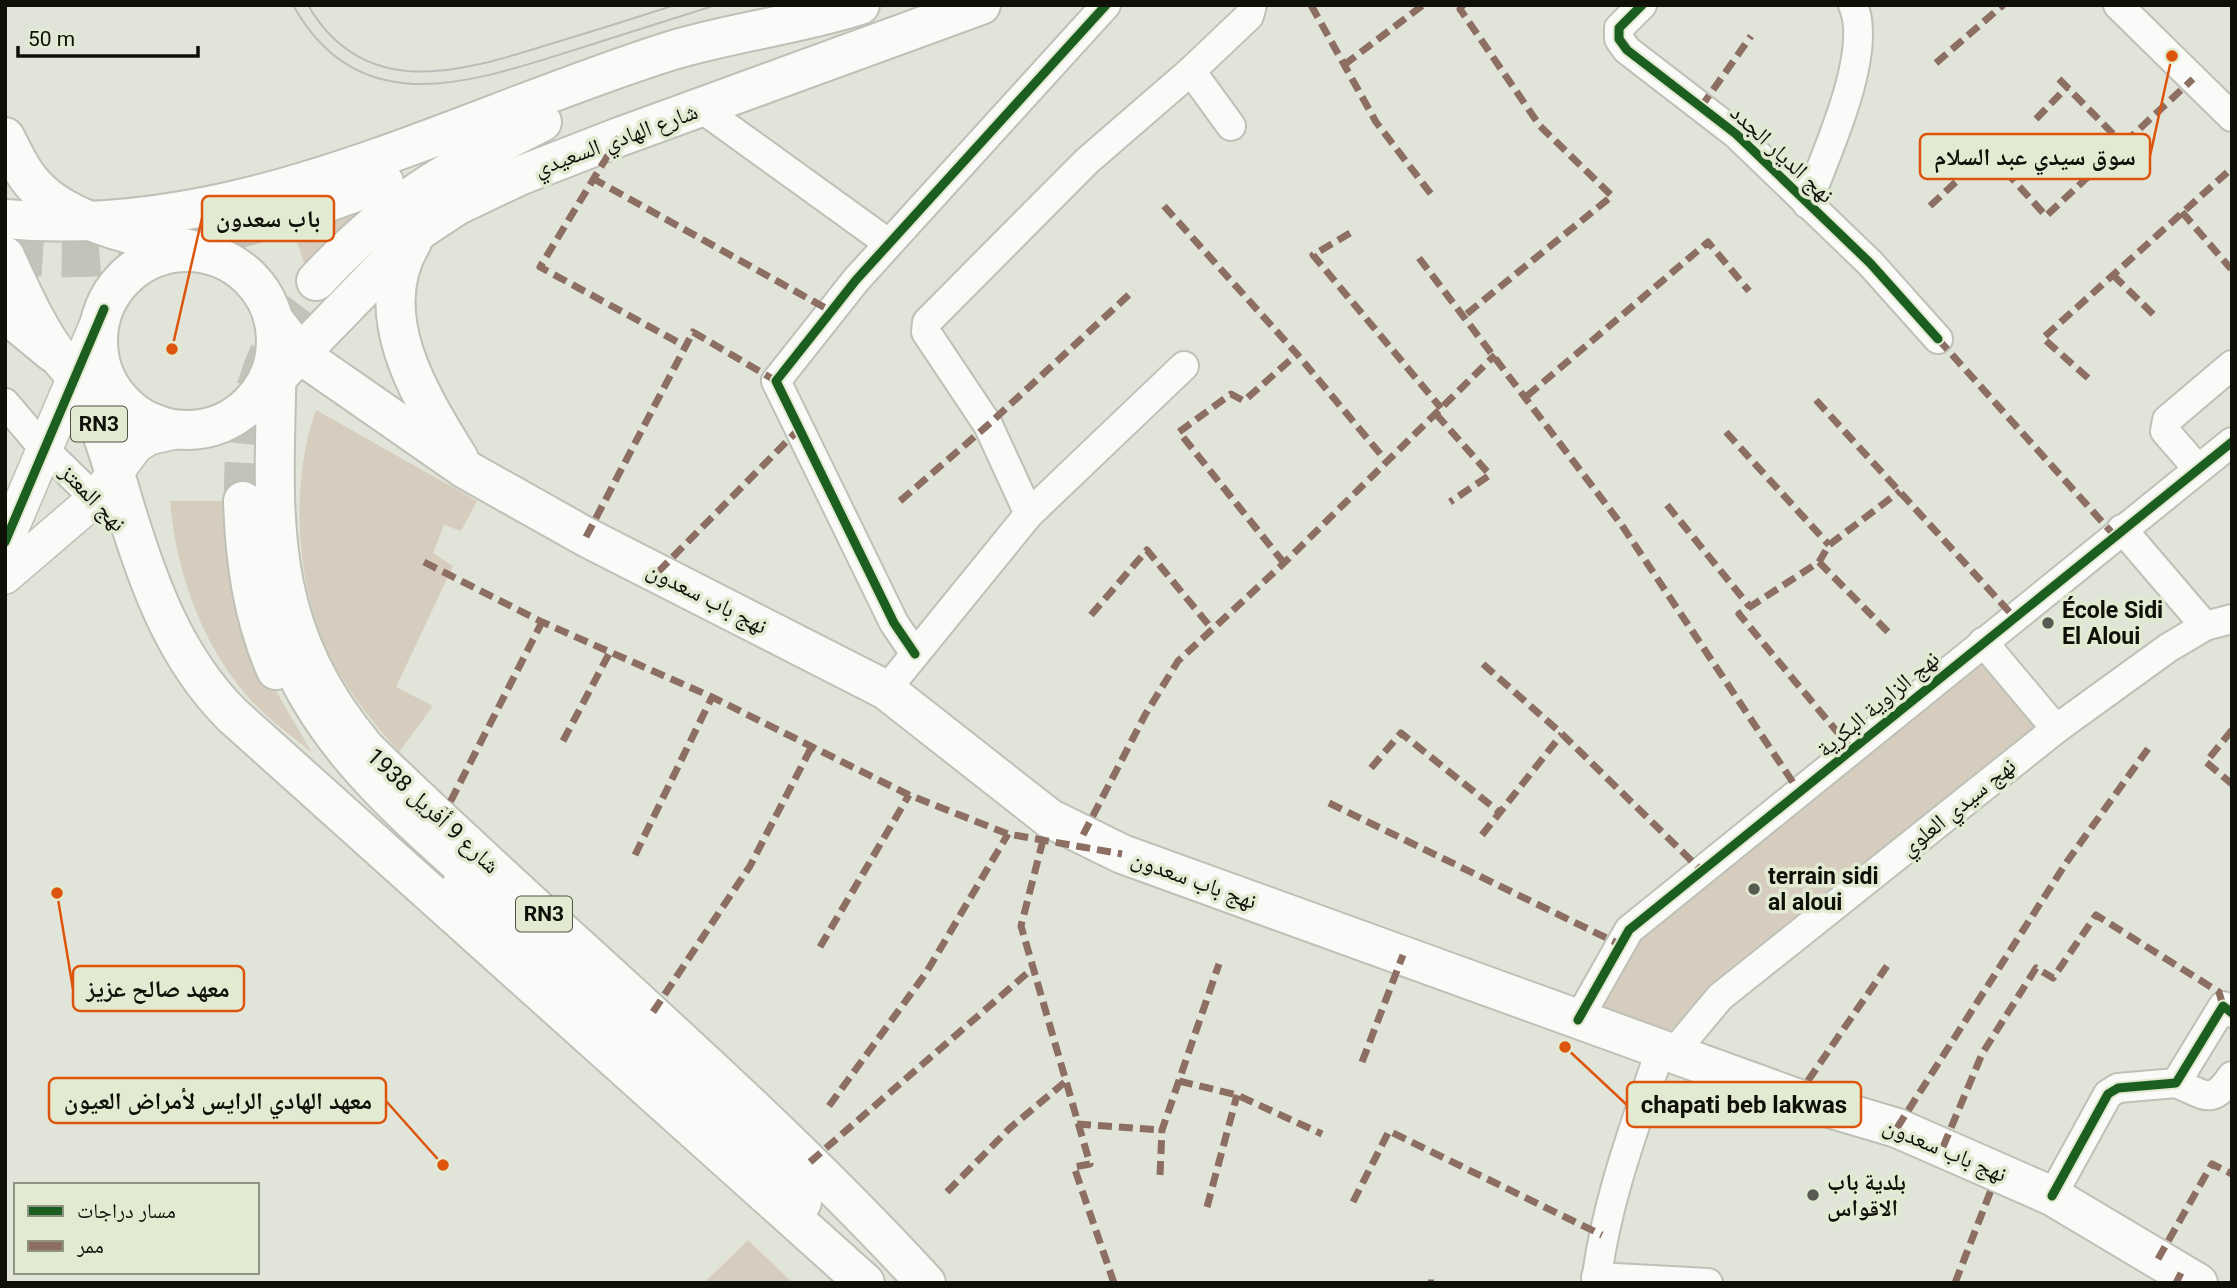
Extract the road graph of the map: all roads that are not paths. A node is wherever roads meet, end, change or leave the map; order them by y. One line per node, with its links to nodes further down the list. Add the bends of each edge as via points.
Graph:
1 (981, 5): 8 (main road, شارع الهادي السعيدي)
2 (1106, 5): 21 (street)
3 (1252, 5): 9 (street, via 1249,16)
4 (1642, 5): 16 (street, نهج الديار الجدد, via 1619,28 1619,39 1627,50 1736,134)
5 (1853, 5): 16 (street, via 1860,29 1859,47 1843,108)
6 (2118, 5): 11 (street)
7 (850, 9): 12 (main road); 15 (main road, via 672,51 385,156)
8 (931, 22): 10 (main road, شارع الهادي السعيدي); 12 (main road, via 793,58 550,143 465,178 407,214 324,284 355,239 400,202 447,171)
9 (1191, 71): 13 (street); 38 (street, via 1087,161 927,322 926,331 988,425)
10 (701, 108): 20 (main road, شارع الهادي السعيدي, via 499,185); 21 (street)
11 (2232, 117)
12 (542, 122): 17 (main road)
13 (1231, 126)
14 (5, 137): 19 (main road, via 41,193)
15 (234, 201): 19 (main road); 22 (main road, via 206,214)
16 (1807, 204): 25 (street, نهج الديار الجدد, via 1870,263)
17 (292, 215)
18 (5, 219): 19 (main road)
19 (99, 223): 22 (main road)
20 (421, 230): 26 (main road, شارع الهادي السعيدي); 36 (main road, via 408,248 399,278 398,331 407,365)
21 (888, 243): 45 (street, via 829,310 776,381 894,623)
22 (155, 254): 26 (main road, via 211,255 252,279 266,298); 27 (main road, via 123,279 104,309 98,332)
23 (5, 256): 27 (main road, via 28,307)
24 (5, 313): 27 (main road)
25 (1938, 340)
26 (277, 360): 32 (main road, via 227,421); 36 (main road, نهج باب سعدون); 58 (main road, شارع 9 أفريل 1938 / RN3, via 277,545 290,615 317,680 351,731 810,1162)
27 (77, 363): 30 (main road); 32 (main road, via 106,379 136,414); 34 (street); 37 (main road, RN3, via 94,410)
28 (2232, 365): 35 (street, via 2165,426)
29 (1184, 366): 38 (street)
30 (105, 402): 32 (main road); 37 (main road, RN3)
31 (5, 403): 34 (street, نهج المعتز)
32 (169, 428): 37 (street, via 131,451)
33 (2232, 442): 35 (street, نهج الزاوية البكرية)
34 (44, 449): 37 (street, نهج المعتز); 40 (street)
35 (2199, 468): 39 (street, نهج الزاوية البكرية)
36 (465, 469): 46 (main road, نهج باب سعدون, via 586,537)
37 (106, 487): 41 (street); 55 (main road, RN3, via 139,550 181,650 225,708)
38 (1029, 513): 45 (street)
39 (2122, 530): 43 (street); 44 (street, نهج الزاوية البكرية)
40 (5, 542)
41 (5, 576)
42 (2232, 619): 43 (street, نهج سيدي العلوي)
43 (2205, 626): 47 (street, نهج سيدي العلوي)
44 (1983, 642): 47 (street); 49 (street, نهج الزاوية البكرية, via 1629,930)
45 (915, 654): 46 (street)
46 (886, 690): 49 (main road, نهج باب سعدون, via 1049,818 1122,854)
47 (2056, 729): 50 (street, نهج سيدي العلوي, via 1720,998)
48 (2227, 1009): 52 (street)
49 (1578, 1020): 50 (main road, نهج باب سعدون)
50 (1667, 1050): 53 (main road, نهج باب سعدون, via 1796,1098 1897,1128); 54 (street, via 1619,1170)
51 (2232, 1076): 52 (street, via 2219,1094 2212,1096)
52 (2176, 1083): 53 (street, via 2113,1090)
53 (2052, 1196): 60 (main road, نهج باب سعدون)
54 (1596, 1280): 59 (street)
55 (865, 1283)
56 (887, 1283): 57 (main road, شارع 9 أفريل 1938, via 708,1113 420,852 323,750 284,686 258,620 247,573 251,501 264,578 286,652 305,694 347,755 428,835)
57 (920, 1283)
58 (926, 1283)
59 (1708, 1283)
60 (2198, 1283)

